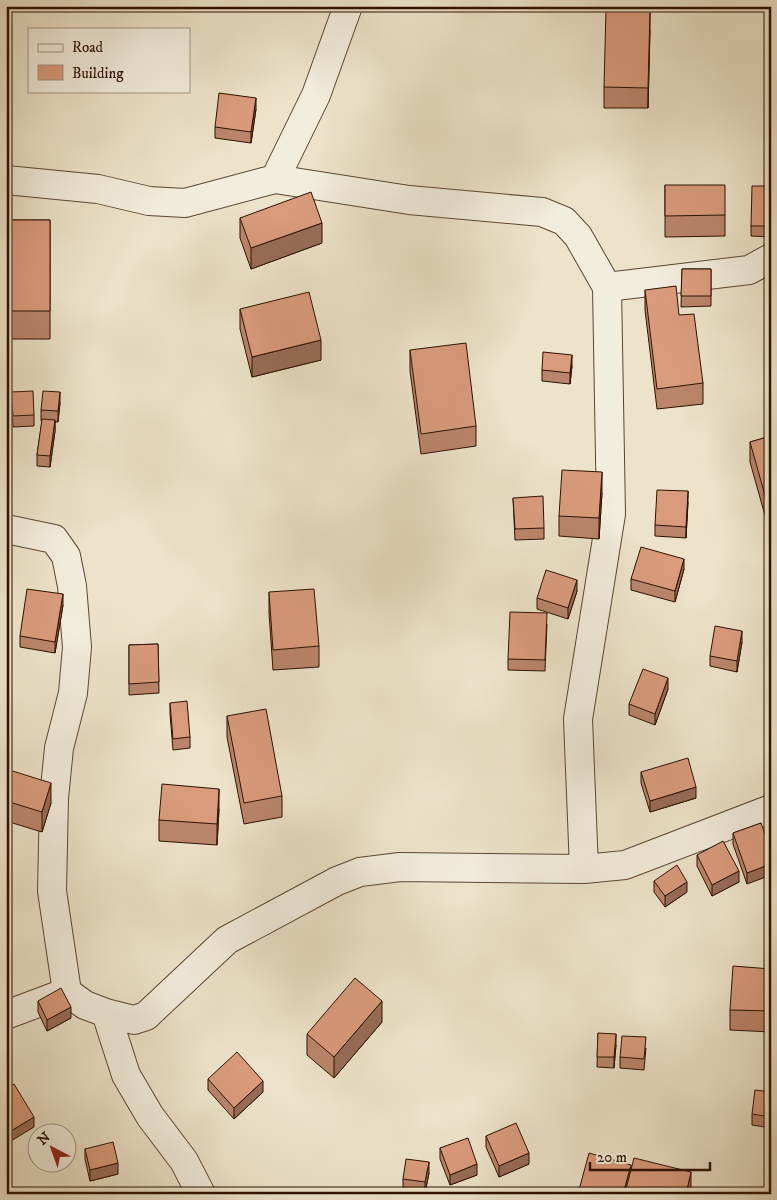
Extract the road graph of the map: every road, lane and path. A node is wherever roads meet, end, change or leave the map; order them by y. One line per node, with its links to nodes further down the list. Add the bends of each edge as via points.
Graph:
1 (348, 6): 2 (street, via 316,95)
2 (274, 179): 3 (street, via 185,203 149,201 98,189); 5 (street, via 409,200 542,212 564,222 578,236)
3 (6, 180)
4 (771, 258): 5 (street, via 749,270)
5 (607, 287): 8 (street, via 611,514 578,719)
6 (6, 528): 9 (street, via 54,539 66,556 72,586 77,647 73,693 59,748 54,798 52,891)
7 (771, 809): 8 (street, via 624,865)
8 (584, 869): 10 (street, via 416,866 360,872 227,940 146,1016 134,1020)
9 (67, 992): 10 (street, via 85,1006); 11 (street)
10 (106, 1013): 12 (street, via 126,1075 150,1116 184,1161)
11 (6, 1015)
12 (200, 1194)

